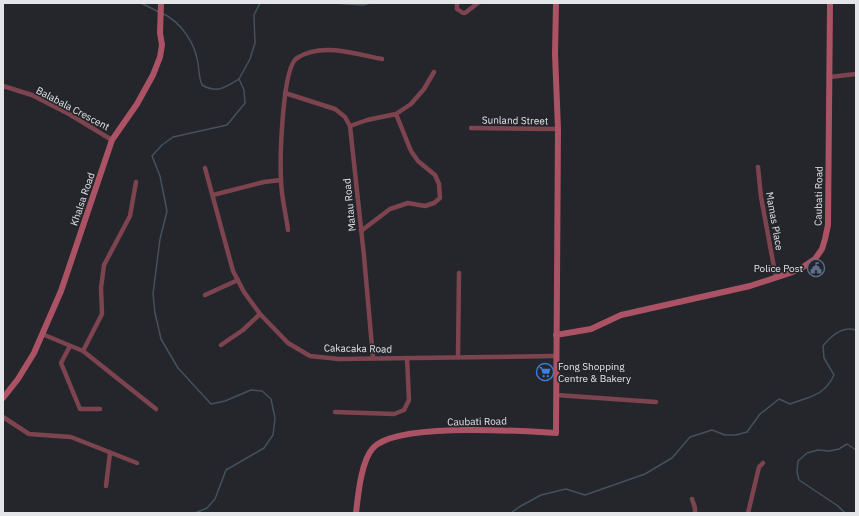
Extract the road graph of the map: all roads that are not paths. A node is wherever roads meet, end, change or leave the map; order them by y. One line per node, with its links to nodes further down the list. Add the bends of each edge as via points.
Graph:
1 (457, 3): 2 (street, via 457,8 465,13)
2 (478, 3)
3 (556, 3): 15 (street, Caubati Road)
4 (830, 3): 9 (street, Caubati Road)
5 (160, 9): 16 (street, Khalsa Road, via 160,57 137,104)
6 (382, 59): 11 (street, via 335,50 306,53 295,59 291,65)
7 (434, 72): 12 (street, via 411,104)
8 (856, 74): 9 (street)
9 (830, 77): 25 (street, Caubati Road, via 828,225 825,239 815,259)
10 (3, 86): 16 (street, Balabala Crescent, via 32,96 69,114)
11 (285, 93): 13 (street, via 335,108); 19 (street)
12 (396, 114): 13 (street); 23 (street, via 411,151 418,161 435,175 440,198 425,206 408,204 390,209)
13 (350, 126): 23 (street, Matau Road)
14 (472, 128): 15 (street, Sunland Street)
15 (558, 129): 30 (street, Caubati Road)
16 (112, 140): 29 (street, Khalsa Road, via 63,285)
17 (758, 167): 25 (street, Mamas Place)
18 (206, 168): 21 (street, Cakacaka Road)
19 (280, 180): 21 (street); 22 (street)
20 (136, 182): 33 (street, via 130,216 104,265 101,288 102,314)
21 (213, 195): 26 (street, Cakacaka Road, via 233,271)
22 (288, 230)
23 (361, 231): 36 (street, Matau Road)
24 (459, 273): 35 (street)
25 (776, 278): 30 (street, Caubati Road, via 621,315 591,329)
26 (238, 280): 27 (street); 28 (street, Cakacaka Road)
27 (205, 295)
28 (260, 314): 31 (street); 36 (street, Cakacaka Road, via 288,343 310,356)
29 (42, 334): 32 (street); 39 (street, Khalsa Road, via 34,353)
30 (556, 335): 34 (street, Caubati Road)
31 (221, 345)
32 (70, 346): 33 (street); 41 (street, via 61,363 80,409)
33 (83, 351): 42 (street)
34 (556, 356): 35 (street, Cakacaka Road); 38 (street, Caubati Road)
35 (458, 357): 37 (street, Cakacaka Road)
36 (373, 358): 37 (street, Cakacaka Road)
37 (407, 358): 43 (street, via 409,400 404,410 394,414)
38 (556, 395): 40 (street); 50 (street, Caubati Road, via 556,433 488,430 418,432 382,441 372,449 361,475)
39 (3, 398)
40 (656, 402)
41 (100, 409)
42 (156, 409)
43 (335, 412)
44 (3, 417): 45 (street, via 29,434 71,437)
45 (110, 452): 47 (street); 48 (street)
46 (763, 463): 52 (street, via 759,467)
47 (137, 464)
48 (106, 486)
49 (692, 499): 51 (street)
50 (356, 513)
51 (695, 513)
52 (748, 513)

